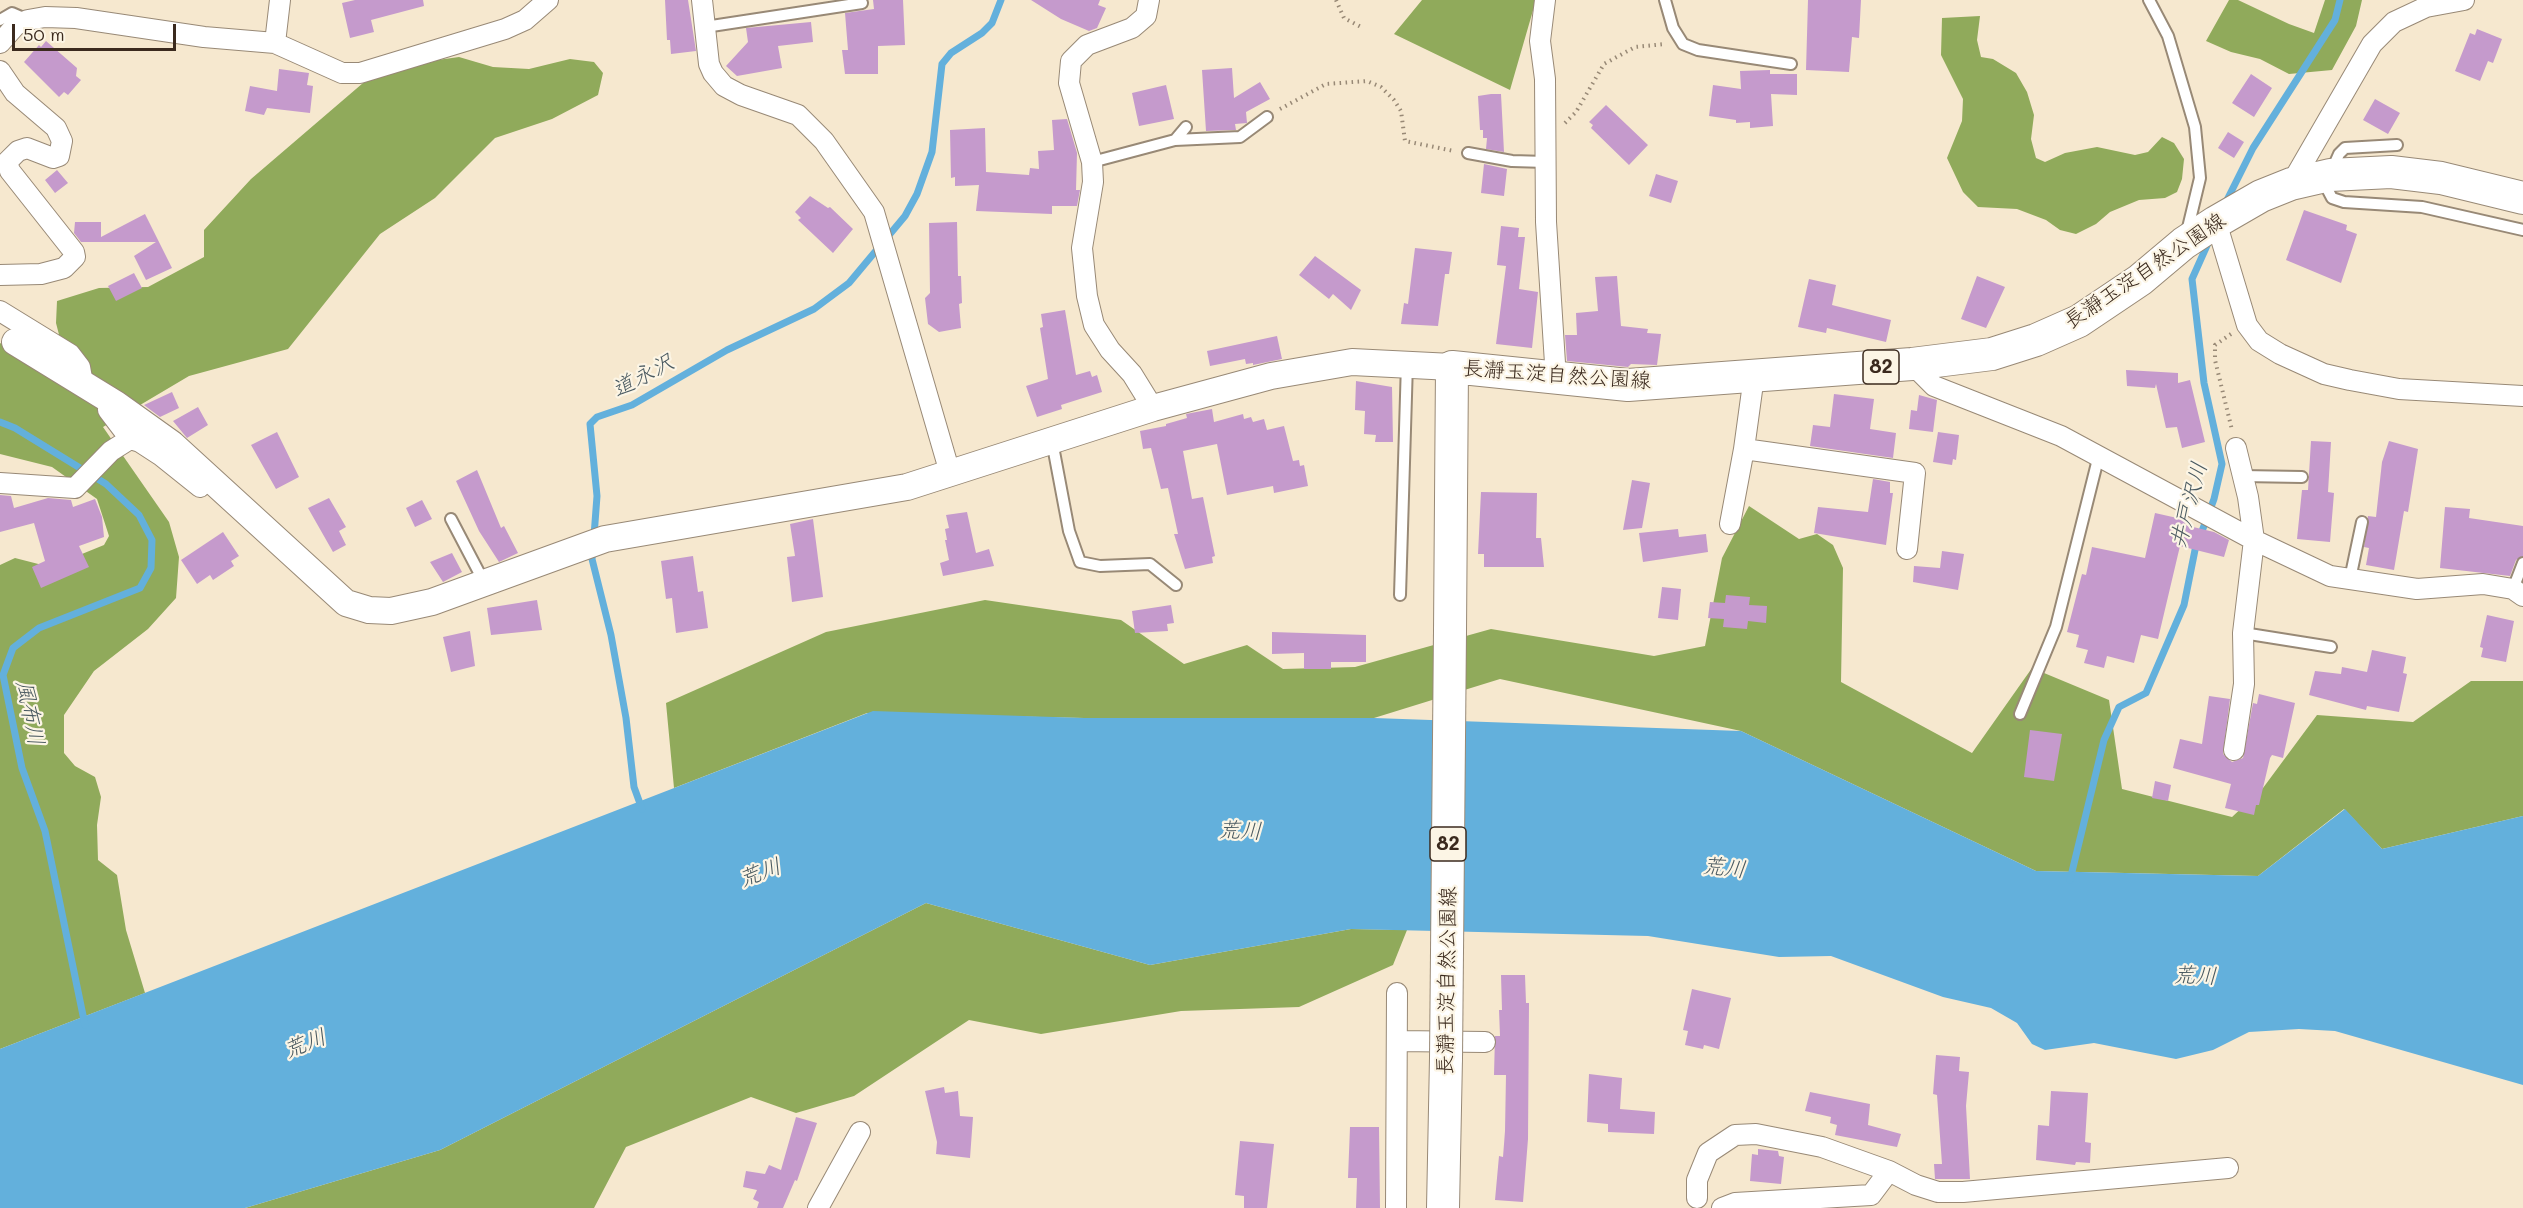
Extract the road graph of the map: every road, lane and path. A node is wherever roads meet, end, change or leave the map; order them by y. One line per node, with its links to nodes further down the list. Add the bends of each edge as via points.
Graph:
1 (280, 0): 16 (street)
2 (548, 0): 16 (street, via 525,21 505,29 360,73 342,73)
3 (702, 0): 13 (street)
4 (1149, 0): 26 (street, via 1146,16 1132,28 1087,45 1071,61 1069,83)
5 (1336, 0): 14 (path, via 1344,18)
6 (1545, 0): 25 (street, via 1540,41)
7 (1665, 0): 17 (lane, via 1673,28)
8 (2149, 0): 31 (lane, via 2168,36 2195,127 2200,178)
9 (2464, 0): 27 (street, via 2426,7 2394,22 2372,44)
10 (862, 3): 13 (lane)
11 (0, 20): 12 (lane, via 12,13)
12 (28, 20): 15 (street, via 16,25); 16 (street, via 76,18)
13 (705, 27): 50 (street, via 709,64 724,86 798,115 824,141 874,212)
14 (1361, 27)
15 (0, 43)
16 (275, 43)
17 (1683, 44): 18 (lane, via 1698,50); 25 (path, via 1635,47 1604,64)
18 (1791, 64)
19 (0, 71): 32 (street, via 15,93 56,128 62,141 59,156 53,158 27,148 7,162 75,257 64,268 52,271)
20 (1267, 117): 22 (lane, via 1240,137); 24 (path, via 1326,84 1367,81 1381,87 1401,111 1405,141)
21 (1186, 127): 22 (lane)
22 (1175, 140): 26 (lane)
23 (2397, 145): 27 (lane, via 2345,148)
24 (1468, 153): 25 (lane, via 1512,161)
25 (1546, 153): 40 (street, via 1546,222)
26 (1092, 162): 44 (street, via 1093,182 1082,248 1094,325)
27 (2314, 178): 28 (main road, 長瀞玉淀自然公園線 / 82, via 2391,172 2441,178); 29 (main road, 長瀞玉淀自然公園線 / 82, via 2261,196); 30 (lane, via 2332,198 2344,202 2422,207)
28 (2523, 198)
29 (2216, 222): 31 (main road, 長瀞玉淀自然公園線 / 82); 33 (street)
30 (2523, 230)
31 (2184, 243): 37 (main road, 長瀞玉淀自然公園線 / 82, via 2140,280 2079,321 1992,354)
32 (0, 274)
33 (2239, 302): 42 (street, via 2247,325 2259,340 2324,374 2399,389); 47 (path, via 2232,334 2215,345 2215,360)
34 (0, 311): 41 (street, via 70,354 80,367)
35 (8, 337): 41 (street)
36 (1407, 363): 38 (street); 44 (street, via 1352,362 1283,374); 65 (lane)
37 (1912, 364): 39 (main road, 長瀞玉淀自然公園線 / 82); 49 (street, via 1934,386)
38 (1452, 367): 40 (main road, 長瀞玉淀自然公園線 / 82); 79 (main road, 長瀞玉淀自然公園線 / 82, bridge)
39 (1754, 376): 40 (main road, 長瀞玉淀自然公園線 / 82, via 1628,385); 48 (street)
40 (1556, 379)
41 (83, 384): 43 (street)
42 (2523, 396)
43 (110, 400): 45 (street, via 108,411); 54 (street, via 172,444)
44 (1153, 408): 46 (street)
45 (130, 439): 53 (street, via 111,451 75,488); 54 (street, via 182,470 215,499)
46 (1052, 441): 50 (street); 63 (lane, via 1069,531 1080,562 1100,566 1150,564)
47 (2236, 447): 51 (street)
48 (1744, 449): 57 (street); 59 (street, via 1915,473)
49 (2099, 455): 58 (street); 68 (lane, via 2056,627)
50 (950, 472): 62 (street, via 907,487 605,539)
51 (2242, 476): 52 (lane); 58 (street)
52 (2302, 477)
53 (0, 483)
54 (232, 497): 62 (street, via 346,603 391,611 432,602)
55 (451, 519): 62 (lane)
56 (2362, 522): 61 (lane)
57 (1730, 524)
58 (2254, 540): 61 (street, via 2314,570); 66 (street)
59 (1907, 549)
60 (2523, 563): 64 (lane)
61 (2350, 579): 64 (street, via 2417,589 2483,584)
62 (485, 583)
63 (1176, 585)
64 (2518, 592)
65 (1400, 595)
66 (2243, 633): 67 (lane); 69 (street, via 2244,684)
67 (2331, 647)
68 (2020, 714)
69 (2234, 750)
70 (1397, 993): 71 (street)
71 (1397, 1041): 72 (street); 78 (street)
72 (1485, 1042)
73 (860, 1132): 77 (street)
74 (2228, 1168): 75 (street, via 1963,1192 1938,1192)
75 (1889, 1171): 76 (street, via 1822,1146 1756,1134 1735,1135 1708,1153 1698,1180); 80 (street, via 1871,1195 1735,1203)
76 (1697, 1198)
77 (818, 1208)
78 (1396, 1208)
79 (1443, 1208)
80 (1722, 1208)

